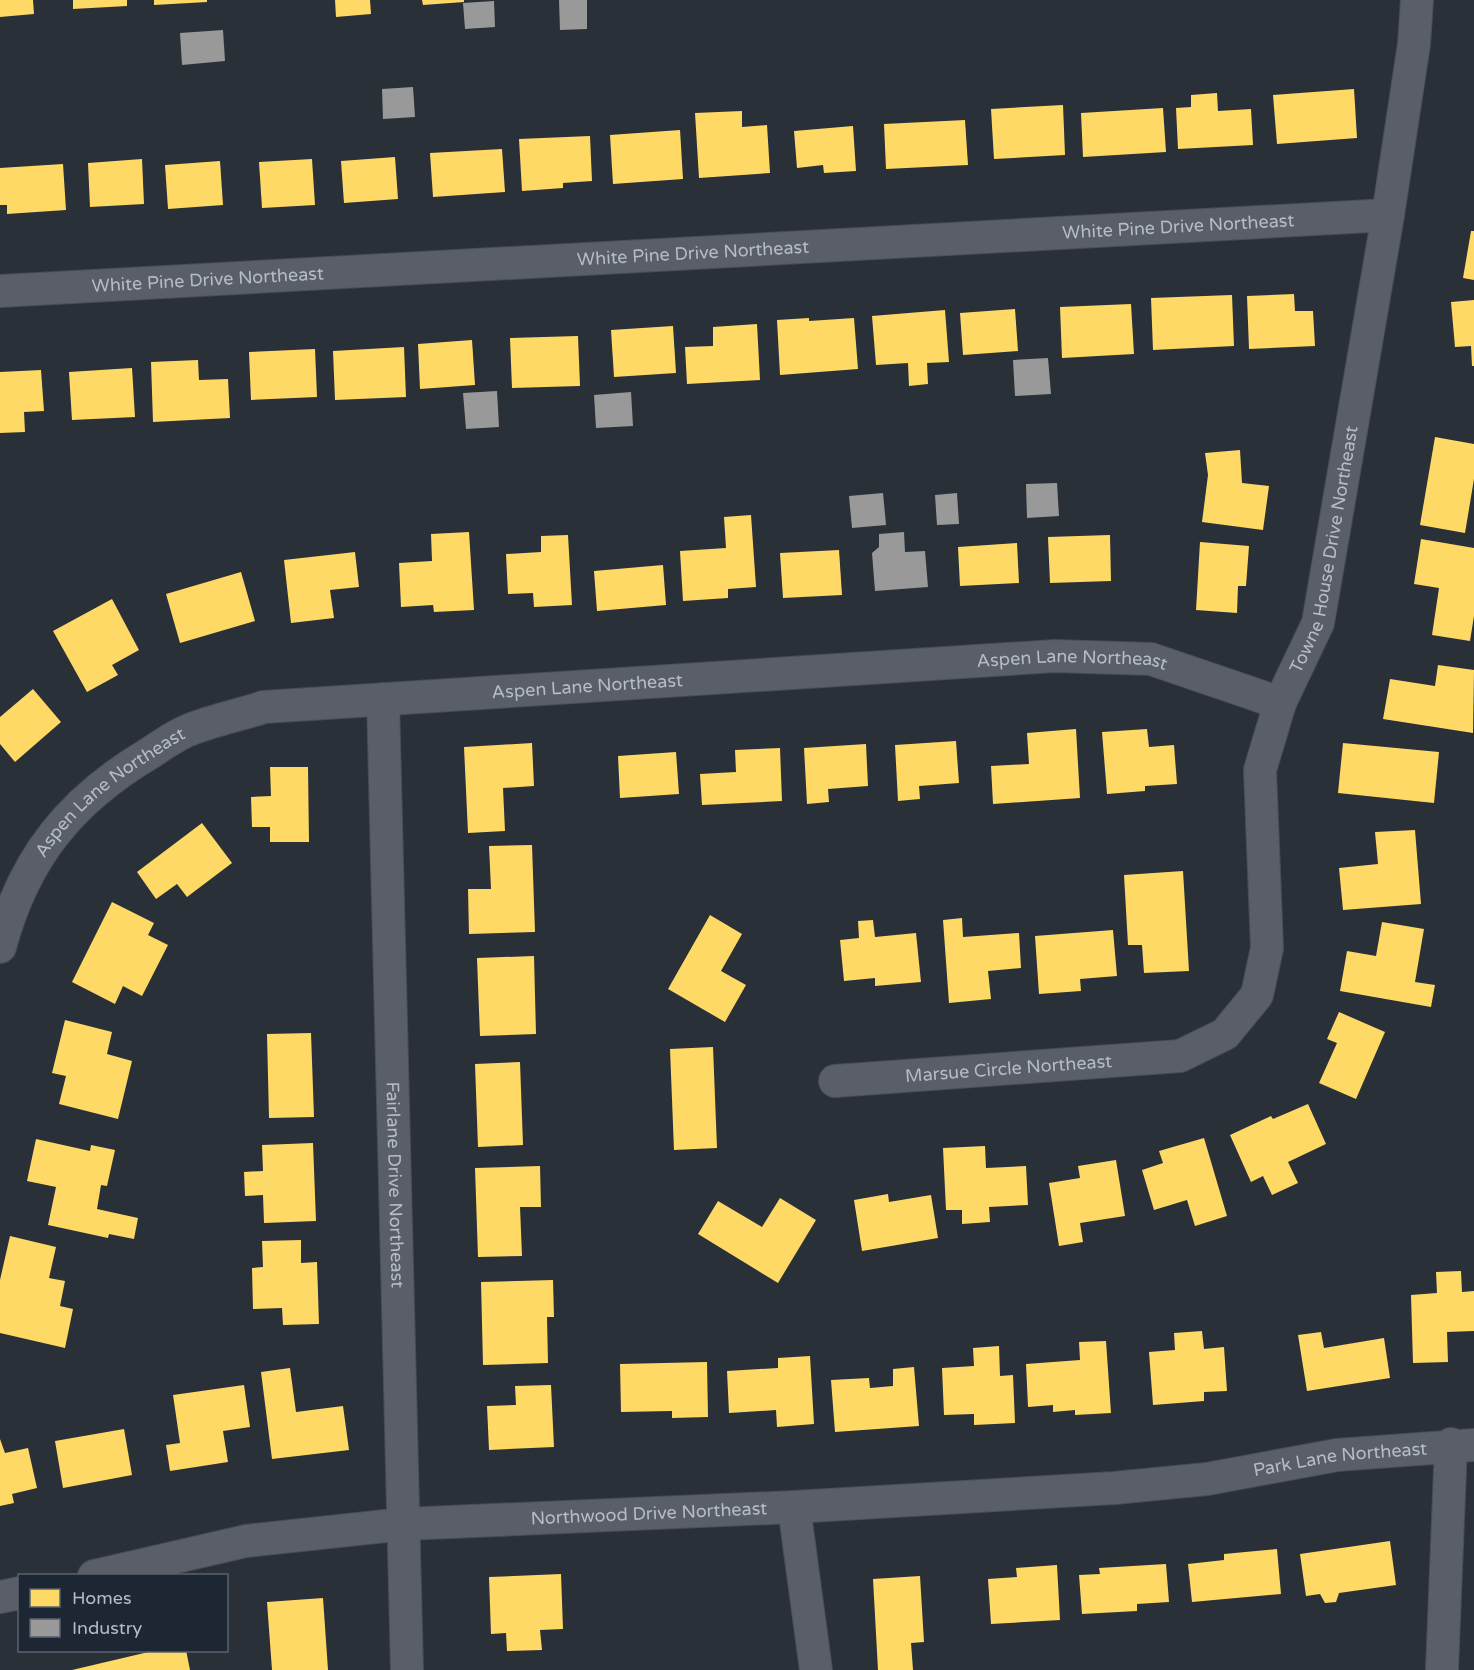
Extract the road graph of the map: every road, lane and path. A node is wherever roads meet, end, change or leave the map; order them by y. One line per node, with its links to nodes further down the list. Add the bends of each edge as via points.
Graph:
1 (1417, 0): 2 (street, Towne House Drive Northeast)
2 (1388, 215): 3 (street, White Pine Drive Northeast); 5 (street, Towne House Drive Northeast, via 1318,623)
3 (0, 291)
4 (383, 699): 5 (street, Aspen Lane Northeast, via 1055,656 1151,659); 6 (street, Aspen Lane Northeast, via 264,707 188,730 123,769 70,813 33,861); 12 (street, Fairlane Drive Northeast)
5 (1280, 703): 7 (street, Towne House Drive Northeast, via 1260,770 1267,948 1257,995 1225,1034)
6 (0, 947)
7 (1180, 1056): 8 (street, Marsue Circle Northeast)
8 (836, 1081)
9 (1463, 1444): 10 (street, Park Lane Northeast, via 1337,1455); 18 (street)
10 (1207, 1479): 11 (street, Northwood Drive Northeast)
11 (794, 1507): 12 (street, Northwood Drive Northeast); 17 (street)
12 (404, 1524): 13 (street, Northwood Drive Northeast, via 246,1541); 16 (street, Fairlane Drive Northeast)
13 (98, 1574)
14 (18, 1593): 15 (street)
15 (0, 1597)
16 (407, 1670)
17 (816, 1670)
18 (1442, 1670)

